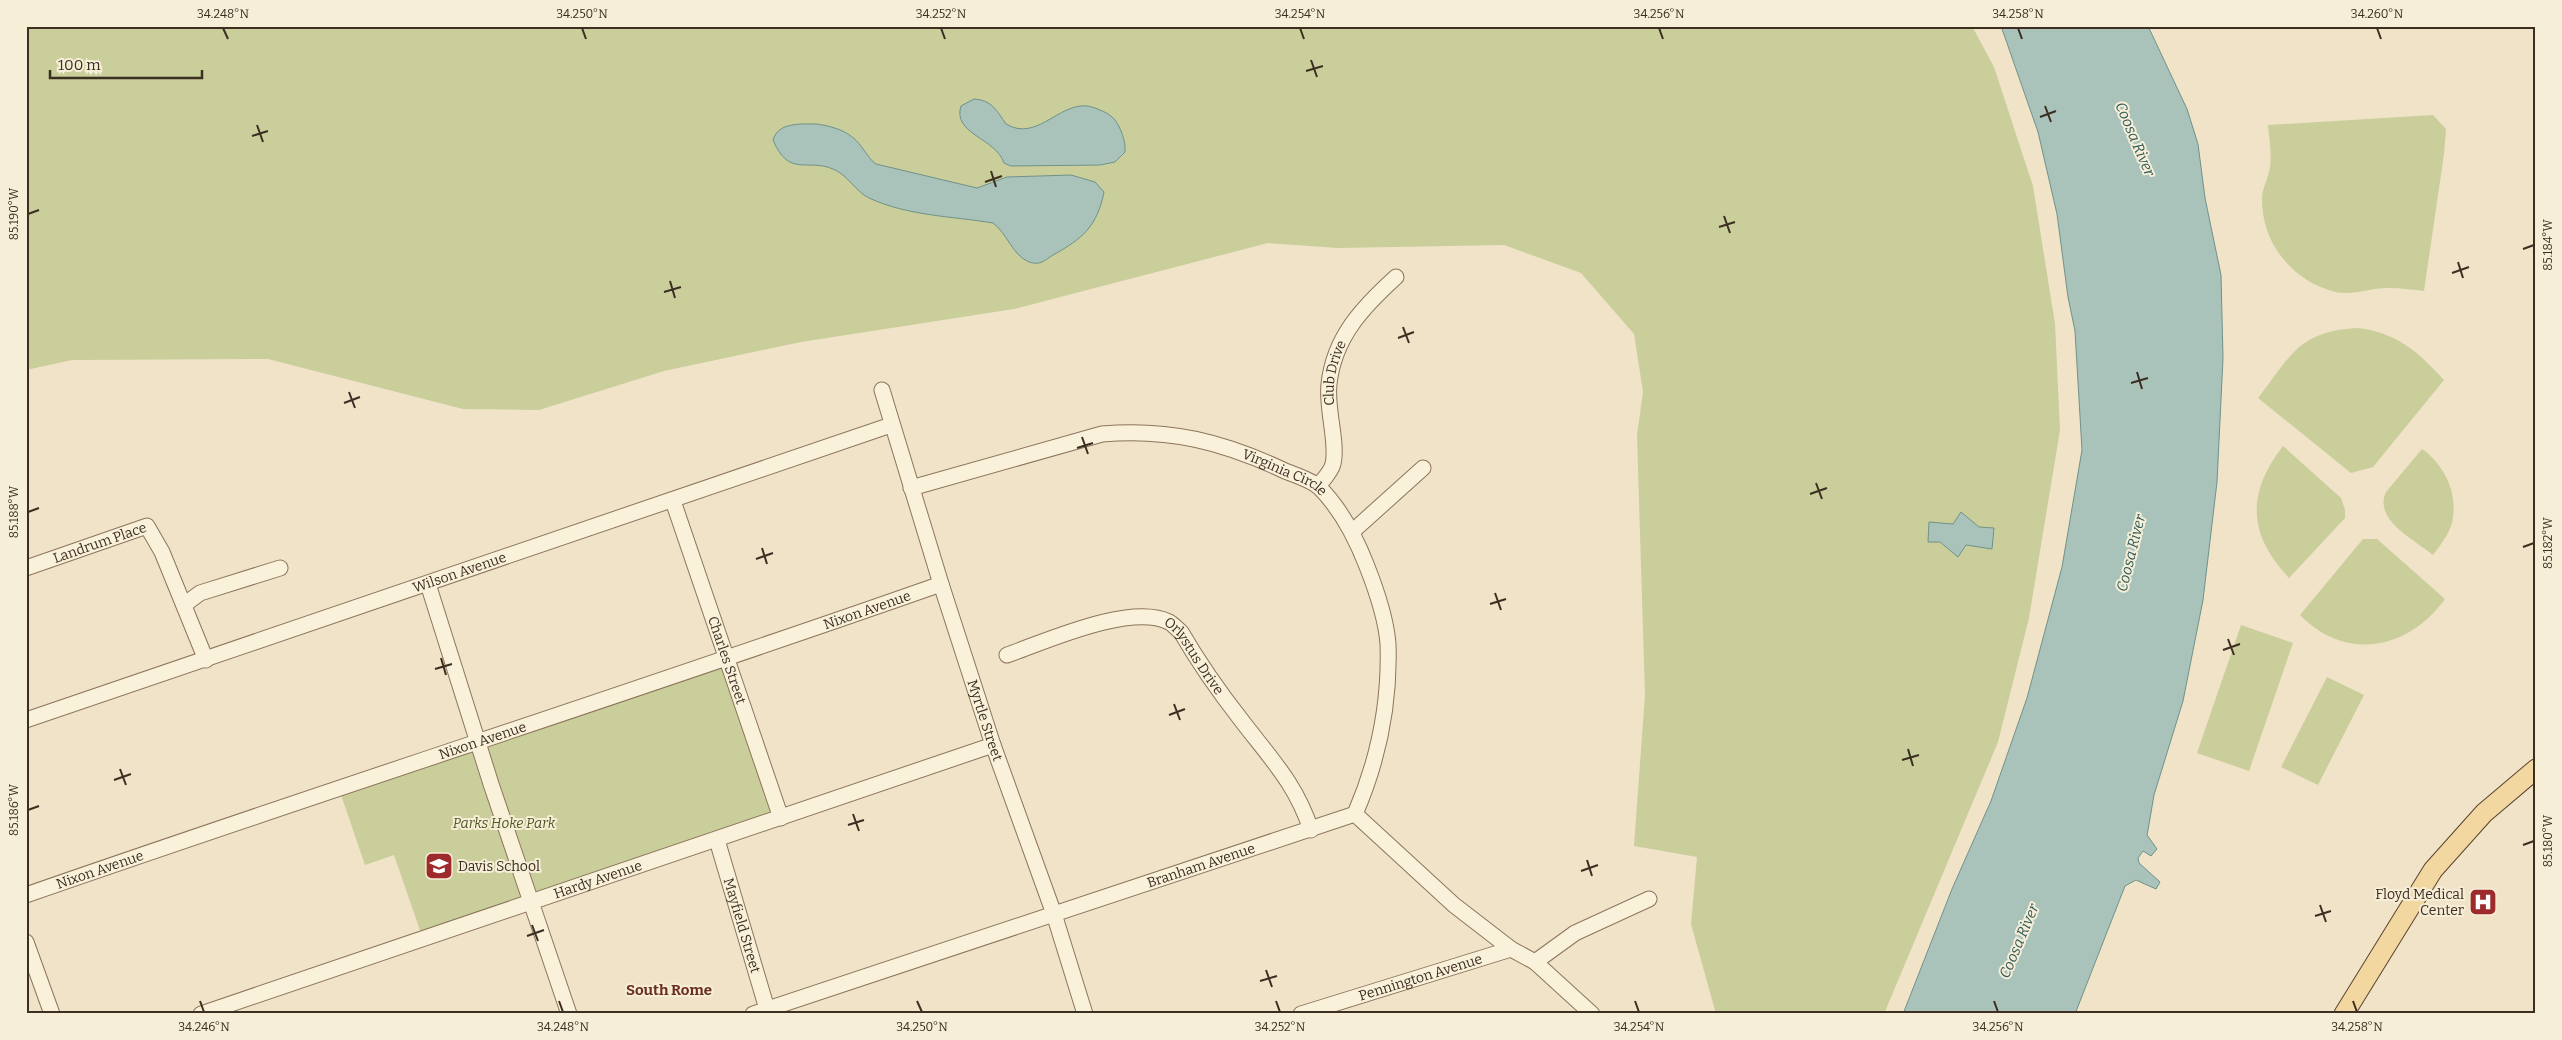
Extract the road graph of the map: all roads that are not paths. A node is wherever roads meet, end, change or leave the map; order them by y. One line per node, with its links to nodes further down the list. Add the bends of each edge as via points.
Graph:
1 (1396, 277): 5 (street, Club Drive, via 1351,322 1337,350 1329,383 1328,405 1333,464)
2 (882, 390): 3 (street, Myrtle Street)
3 (891, 425): 6 (street, Myrtle Street); 7 (street, Wilson Avenue)
4 (1423, 468): 8 (street)
5 (1318, 486): 6 (street, Virginia Circle, via 1266,462 1195,437 1127,432 1102,434); 8 (street, Virginia Circle)
6 (911, 488): 12 (street, Myrtle Street)
7 (673, 501): 11 (street, Wilson Avenue); 15 (street, Charles Street)
8 (1353, 531): 21 (street, Virginia Circle, via 1378,594 1388,643 1380,733 1370,778)
9 (26, 568): 13 (street, Landrum Place, via 146,526 162,552)
10 (280, 568): 13 (street, via 200,593)
11 (428, 584): 16 (street, Wilson Avenue); 18 (street)
12 (941, 584): 15 (street, Nixon Avenue); 19 (street, Myrtle Street)
13 (184, 605): 16 (street)
14 (1007, 655): 23 (street, Orlystus Drive, via 1116,618 1153,618 1170,622 1181,632 1241,720 1284,773 1302,803)
15 (728, 659): 18 (street, Nixon Avenue); 22 (street, Charles Street)
16 (206, 660): 17 (street, Wilson Avenue)
17 (26, 720)
18 (477, 742): 25 (street, Nixon Avenue); 27 (street)
19 (994, 745): 22 (street, Hardy Avenue); 28 (street, Myrtle Street)
20 (2536, 769): 39 (main road, via 2484,813 2433,870)
21 (1355, 814): 23 (street, Branham Avenue); 30 (street, via 1454,905)
22 (781, 818): 24 (street, Hardy Avenue)
23 (1311, 830): 28 (street, Branham Avenue)
24 (717, 840): 27 (street, Hardy Avenue); 32 (street, Mayfield Street)
25 (26, 895)
26 (1649, 899): 31 (street, via 1575,933)
27 (532, 903): 34 (street, Hardy Avenue); 35 (street)
28 (1054, 914): 32 (street, Branham Avenue); 36 (street, Myrtle Street)
29 (26, 942): 33 (street)
30 (1511, 949): 31 (street); 37 (street, Pennington Avenue)
31 (1535, 962): 38 (street)
32 (760, 1012)
33 (52, 1014)
34 (201, 1014)
35 (569, 1014)
36 (1085, 1014)
37 (1301, 1014)
38 (1592, 1014)
39 (2344, 1014)

